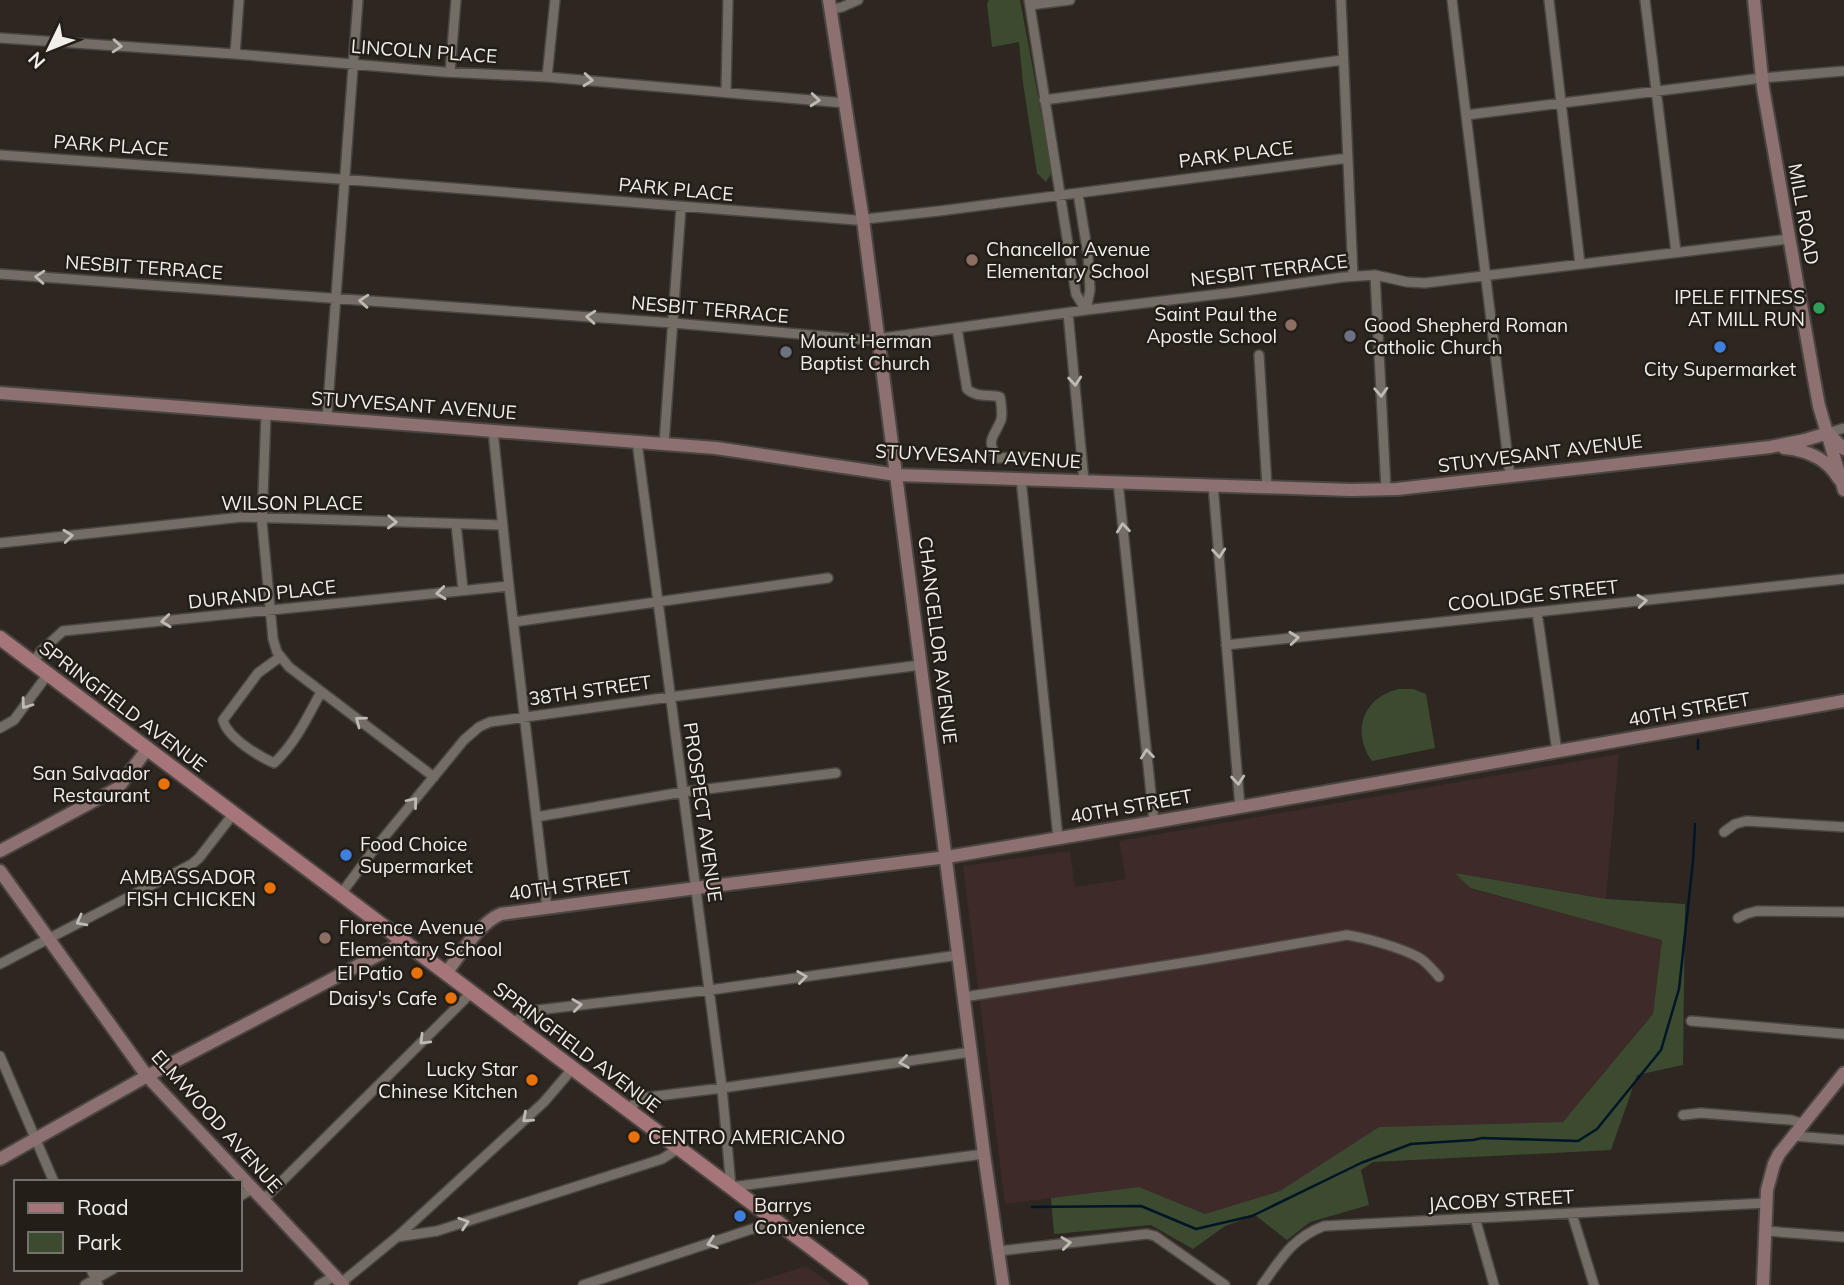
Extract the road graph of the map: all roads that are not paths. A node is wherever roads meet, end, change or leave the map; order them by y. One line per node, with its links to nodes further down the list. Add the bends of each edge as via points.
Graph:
1 (239, 0): 16 (street)
2 (358, 0): 18 (street)
3 (456, 0): 20 (street)
4 (555, 0): 21 (street)
5 (728, 0): 24 (street)
6 (858, 0): 14 (street, via 842,7)
7 (1070, 0): 13 (street)
8 (1340, 0): 17 (street)
9 (1452, 0): 28 (street)
10 (1549, 0): 26 (street)
11 (1645, 0): 23 (street)
12 (1754, 0): 22 (main road, MILL ROAD)
13 (1029, 3): 25 (street)
14 (830, 5): 27 (main road, CHANCELLOR AVENUE)
15 (0, 38): 16 (street, LINCOLN PLACE, one-way to 16)
16 (235, 54): 18 (street, LINCOLN PLACE)
17 (1343, 60): 25 (street); 30 (street)
18 (353, 65): 20 (street, LINCOLN PLACE); 31 (street)
19 (1844, 71): 22 (street)
20 (450, 72): 21 (street, LINCOLN PLACE)
21 (547, 77): 24 (street, LINCOLN PLACE, one-way to 24)
22 (1762, 78): 23 (street); 36 (main road, MILL ROAD)
23 (1656, 91): 26 (street); 37 (street)
24 (726, 92): 27 (street, LINCOLN PLACE, one-way to 27)
25 (1044, 100): 33 (street)
26 (1561, 102): 28 (street); 38 (street)
27 (845, 103): 35 (main road, CHANCELLOR AVENUE)
28 (1466, 115): 41 (street)
29 (0, 155): 31 (street, PARK PLACE)
30 (1348, 158): 32 (street, PARK PLACE); 42 (street)
31 (344, 180): 34 (street, PARK PLACE); 43 (street)
32 (1078, 192): 33 (street, PARK PLACE); 44 (street, via 1090,278)
33 (1060, 195): 35 (street, PARK PLACE); 44 (street, via 1076,294)
34 (681, 207): 35 (street, PARK PLACE); 46 (street)
35 (863, 220): 48 (main road, CHANCELLOR AVENUE)
36 (1789, 239): 37 (street, NESBIT TERRACE); 55 (main road, MILL ROAD)
37 (1675, 252): 38 (street, NESBIT TERRACE)
38 (1580, 264): 41 (street, NESBIT TERRACE)
39 (0, 274): 43 (street, NESBIT TERRACE, one-way to 39)
40 (1375, 275): 41 (street, NESBIT TERRACE, via 1416,283); 42 (street, NESBIT TERRACE); 68 (street, one-way to 68)
41 (1486, 275): 62 (street)
42 (1353, 276): 44 (street, NESBIT TERRACE)
43 (336, 299): 46 (street, NESBIT TERRACE, one-way to 43); 52 (street)
44 (1086, 310): 45 (street, NESBIT TERRACE)
45 (1068, 313): 47 (street, NESBIT TERRACE); 64 (street, one-way to 64)
46 (673, 323): 48 (street, NESBIT TERRACE); 57 (street)
47 (957, 328): 48 (street, NESBIT TERRACE); 60 (street, via 967,389 1000,397 1001,420 992,435 993,452 997,458)
48 (879, 339): 61 (main road, CHANCELLOR AVENUE)
49 (1259, 355): 67 (street)
50 (0, 393): 51 (main road, STUYVESANT AVENUE)
51 (266, 414): 52 (main road, STUYVESANT AVENUE); 70 (street)
52 (327, 417): 54 (main road, STUYVESANT AVENUE)
53 (1844, 428): 55 (street)
54 (493, 431): 56 (main road, STUYVESANT AVENUE); 72 (street)
55 (1828, 433): 58 (main road, STUYVESANT AVENUE); 59 (main road); 69 (main road)
56 (637, 442): 57 (main road, STUYVESANT AVENUE); 78 (street, PROSPECT AVENUE)
57 (664, 444): 61 (main road, STUYVESANT AVENUE)
58 (1770, 447): 62 (main road, STUYVESANT AVENUE); 69 (main road, via 1802,450 1818,457 1836,474)
59 (1844, 449)
60 (1026, 457)
61 (897, 475): 63 (main road, STUYVESANT AVENUE); 86 (main road, CHANCELLOR AVENUE)
62 (1510, 476): 68 (main road, STUYVESANT AVENUE)
63 (1021, 479): 64 (main road, STUYVESANT AVENUE); 104 (street)
64 (1084, 481): 65 (main road, STUYVESANT AVENUE)
65 (1118, 482): 66 (main road, STUYVESANT AVENUE); 101 (street, one-way to 65)
66 (1213, 485): 67 (main road, STUYVESANT AVENUE); 83 (street, one-way to 83)
67 (1267, 486): 68 (main road, STUYVESANT AVENUE)
68 (1387, 489)
69 (1844, 490)
70 (262, 517): 71 (street, WILSON PLACE, one-way to 71); 73 (street, WILSON PLACE, one-way to 70); 79 (street)
71 (456, 524): 72 (street, WILSON PLACE); 77 (street)
72 (502, 525): 76 (street)
73 (0, 543)
74 (828, 578): 78 (street)
75 (1844, 579): 80 (street, COOLIDGE STREET, one-way to 75)
76 (509, 586): 77 (street, DURAND PLACE); 81 (street)
77 (463, 590): 79 (street, DURAND PLACE, one-way to 79)
78 (658, 602): 81 (street); 89 (street, PROSPECT AVENUE)
79 (270, 611): 84 (street, via 274,646); 85 (street, DURAND PLACE, one-way to 85, via 62,631)
80 (1537, 612): 83 (street, COOLIDGE STREET, one-way to 80); 94 (street)
81 (513, 622): 91 (street)
82 (0, 638): 85 (main road, SPRINGFIELD AVENUE)
83 (1226, 645): 98 (street, one-way to 98)
84 (280, 657): 88 (street); 88 (street, via 258,673 223,720 237,739 274,763)
85 (33, 663): 87 (main road, SPRINGFIELD AVENUE)
86 (921, 665): 89 (street, 38TH STREET); 106 (main road, CHANCELLOR AVENUE)
87 (48, 674): 92 (street, one-way to 92, via 14,720); 93 (main road, SPRINGFIELD AVENUE)
88 (321, 692): 96 (street, one-way to 88)
89 (670, 696): 91 (street, 38TH STREET); 97 (street, PROSPECT AVENUE)
90 (1844, 701): 94 (main road, 40TH STREET)
91 (524, 717): 96 (street, 38TH STREET, via 479,727); 100 (street)
92 (0, 727)
93 (148, 748): 99 (main road, SPRINGFIELD AVENUE); 105 (main road, via 118,788)
94 (1557, 752): 98 (main road, 40TH STREET)
95 (836, 773): 97 (street)
96 (434, 777): 109 (street, 38TH STREET, one-way to 96)
97 (683, 792): 100 (street); 108 (street, PROSPECT AVENUE)
98 (1240, 807): 101 (main road, 40TH STREET)
99 (234, 813): 109 (main road, SPRINGFIELD AVENUE); 113 (street, one-way to 113, via 192,864)
100 (536, 817): 110 (street)
101 (1154, 822): 104 (main road, 40TH STREET)
102 (1844, 827): 103 (street, via 1745,821)
103 (1724, 832)
104 (1058, 838): 106 (main road, 40TH STREET)
105 (0, 850)
106 (947, 857): 108 (main road, 40TH STREET); 115 (main road, CHANCELLOR AVENUE)
107 (0, 871): 113 (main road, ELMWOOD AVENUE)
108 (696, 888): 110 (main road, 40TH STREET); 119 (street, PROSPECT AVENUE)
109 (341, 894): 114 (main road, SPRINGFIELD AVENUE)
110 (547, 908): 117 (main road, 40TH STREET, via 493,917)
111 (1844, 912): 112 (street, via 1757,911)
112 (1738, 918)
113 (48, 939): 116 (street); 129 (main road, ELMWOOD AVENUE)
114 (405, 942): 117 (main road, SPRINGFIELD AVENUE); 129 (main road)
115 (959, 955): 119 (street, one-way to 115); 121 (main road, CHANCELLOR AVENUE)
116 (0, 964)
117 (446, 973): 120 (main road, SPRINGFIELD AVENUE)
118 (1439, 977): 121 (street, via 1418,957 1347,935)
119 (710, 990): 123 (street, one-way to 119, via 529,1011); 130 (street, PROSPECT AVENUE)
120 (472, 992): 123 (main road, SPRINGFIELD AVENUE); 144 (street, one-way to 144)
121 (964, 997): 125 (main road, CHANCELLOR AVENUE)
122 (1691, 1021): 124 (street)
123 (513, 1023): 127 (main road, SPRINGFIELD AVENUE)
124 (1844, 1034)
125 (971, 1052): 130 (street, one-way to 130); 138 (main road, CHANCELLOR AVENUE)
126 (0, 1056): 135 (street)
127 (573, 1068): 131 (main road, SPRINGFIELD AVENUE); 150 (street, one-way to 150, via 544,1102)
128 (1844, 1073): 133 (main road)
129 (147, 1076): 135 (main road); 142 (main road, ELMWOOD AVENUE)
130 (723, 1088): 131 (street, via 641,1098); 141 (street, PROSPECT AVENUE)
131 (628, 1109): 137 (main road, SPRINGFIELD AVENUE)
132 (1683, 1115): 133 (street)
133 (1805, 1124): 134 (main road)
134 (1794, 1136): 136 (street); 145 (main road, via 1774,1164)
135 (36, 1139): 139 (main road); 140 (street)
136 (1844, 1140)
137 (679, 1148): 141 (main road, SPRINGFIELD AVENUE); 150 (street, one-way to 137, via 437,1231 662,1159)
138 (984, 1154): 141 (street); 152 (main road, CHANCELLOR AVENUE)
139 (0, 1159)
140 (53, 1180)
141 (731, 1187): 148 (main road, SPRINGFIELD AVENUE)
142 (252, 1189): 143 (street); 144 (main road, ELMWOOD AVENUE)
143 (242, 1195)
144 (263, 1200): 154 (main road, ELMWOOD AVENUE)
145 (1766, 1203): 146 (street, JACOBY STREET); 149 (main road)
146 (1572, 1214): 147 (street, JACOBY STREET); 164 (street)
147 (1475, 1218): 162 (street, JACOBY STREET, via 1324,1226 1300,1238); 163 (street)
148 (776, 1221): 158 (street, one-way to 158); 159 (main road, SPRINGFIELD AVENUE)
149 (1766, 1231): 151 (street); 165 (main road)
150 (397, 1237): 154 (street)
151 (1844, 1237)
152 (999, 1251): 160 (main road, CHANCELLOR AVENUE); 161 (street, one-way to 161, via 1147,1234)
153 (110, 1271): 155 (street)
154 (339, 1281): 157 (street)
155 (96, 1282): 156 (street)
156 (85, 1285)
157 (319, 1285)
158 (583, 1285)
159 (861, 1285)
160 (1003, 1285)
161 (1225, 1285)
162 (1262, 1285)
163 (1494, 1285)
164 (1594, 1285)
165 (1763, 1285)

